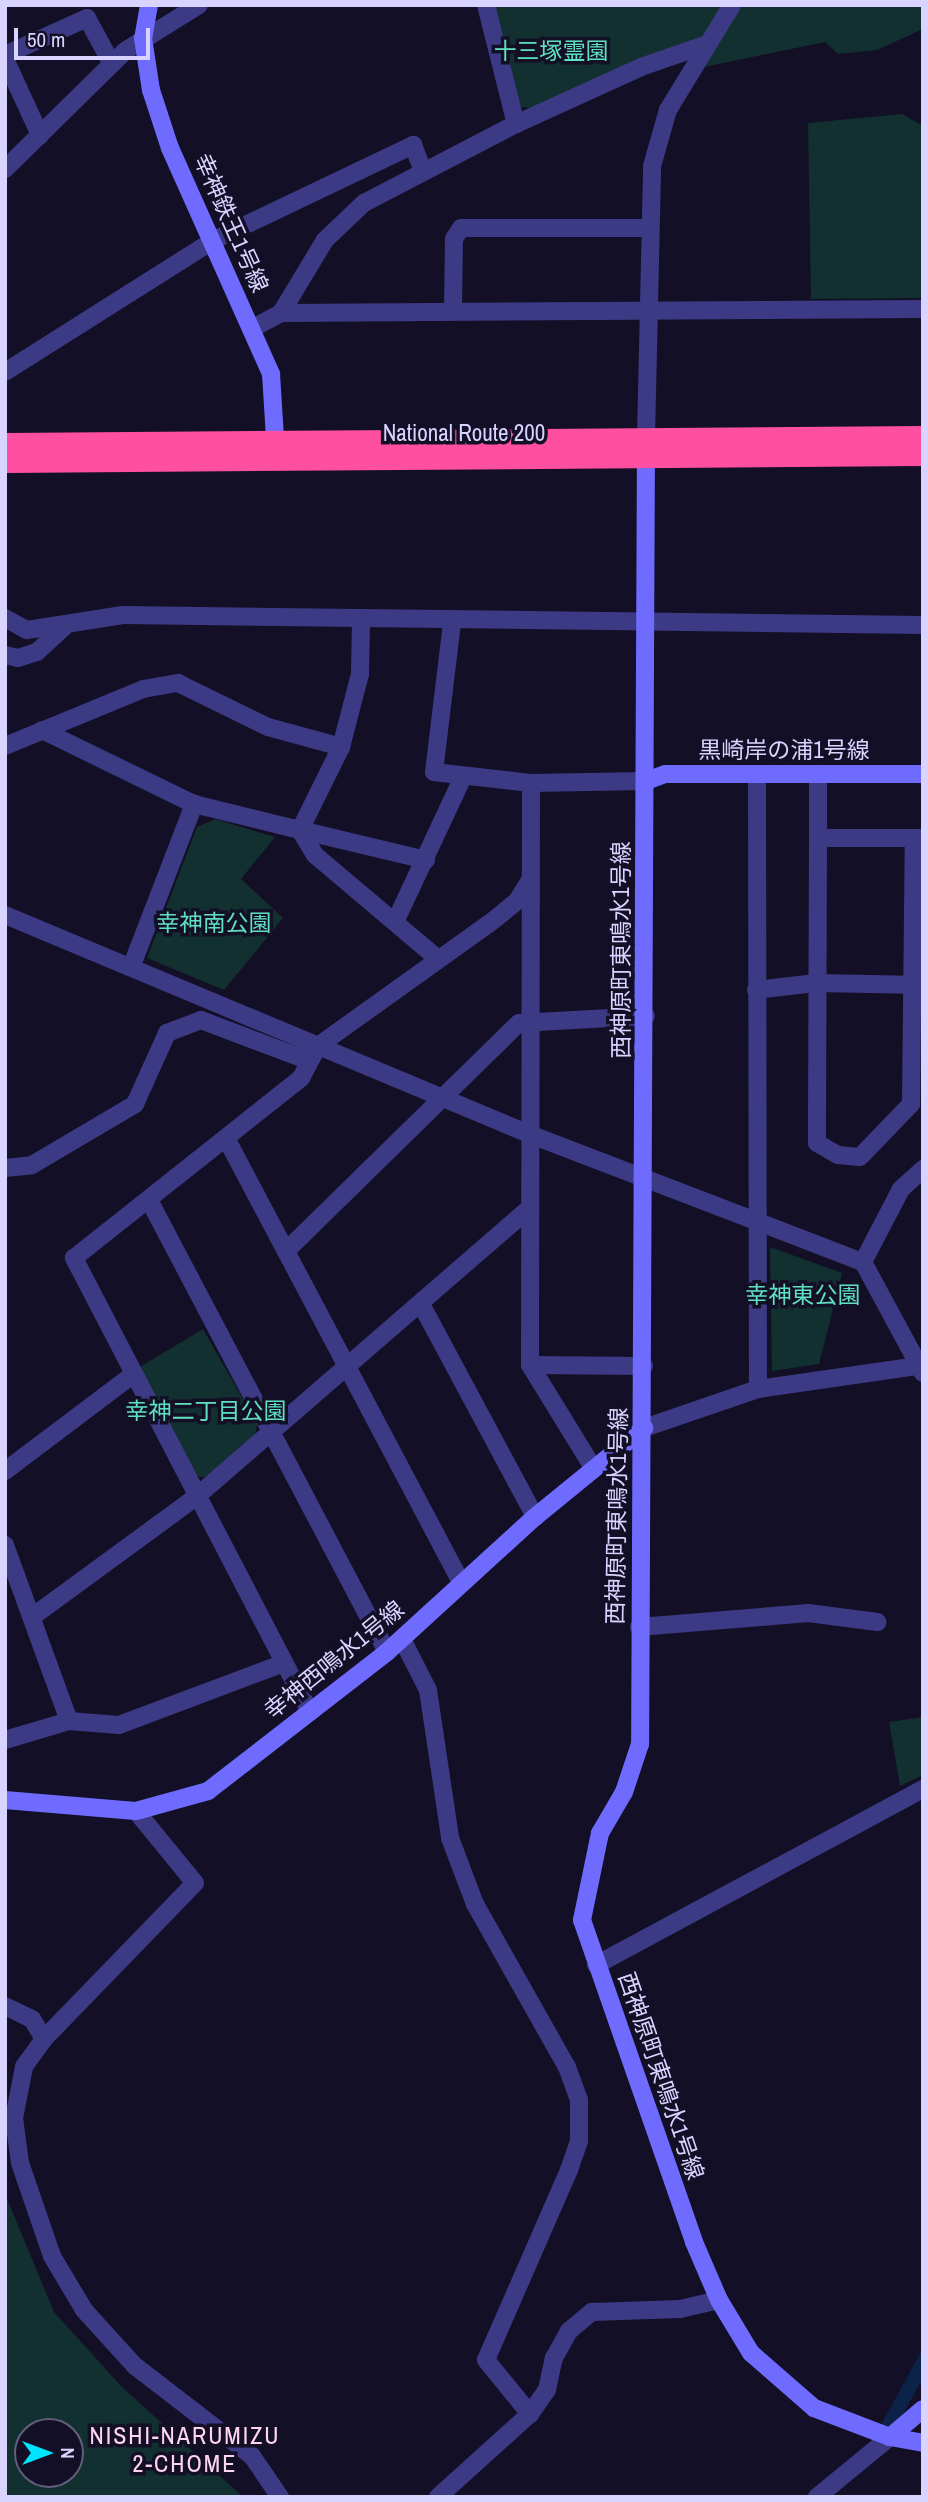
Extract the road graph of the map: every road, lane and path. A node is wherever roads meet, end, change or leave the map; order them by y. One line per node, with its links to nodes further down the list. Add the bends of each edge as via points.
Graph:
1 (149, 5): 5 (street, 幸神鉄王1号線)
2 (199, 5): 5 (street)
3 (486, 5): 9 (street)
4 (732, 5): 6 (street)
5 (142, 38): 8 (street); 14 (street, 幸神鉄王1号線, via 151,90 170,148)
6 (705, 45): 9 (street, via 641,67); 13 (street, via 668,110 652,166)
7 (5, 57): 8 (street, via 86,18); 10 (street)
8 (112, 64): 10 (street)
9 (516, 124): 12 (street)
10 (40, 135): 11 (street)
11 (5, 169)
12 (423, 171): 14 (street, via 413,145); 18 (street, via 365,203 325,240)
13 (647, 228): 15 (street, via 461,228 454,239); 17 (street)
14 (214, 240): 19 (street, 幸神鉄王1号線); 20 (street)
15 (453, 309): 17 (street); 18 (street)
16 (923, 309): 17 (street)
17 (646, 310): 22 (street)
18 (281, 313): 19 (street)
19 (251, 329): 24 (street, 幸神鉄王1号線, via 271,374)
20 (5, 372)
21 (923, 436): 22 (highway, National Route 200)
22 (646, 437): 24 (highway, National Route 200); 26 (street, 西神原町東鳴水1号線)
23 (5, 443): 24 (highway, National Route 200)
24 (277, 451): 26 (highway, National Route 200); 27 (highway, National Route 200)
25 (923, 455): 26 (highway, National Route 200)
26 (647, 459): 33 (street, 西神原町東鳴水1号線)
27 (5, 462)
28 (5, 618): 32 (street, via 27,630)
29 (361, 620): 30 (street); 32 (street, via 123,615); 37 (street, via 360,674)
30 (452, 622): 33 (street); 41 (street, via 434,772)
31 (923, 625): 33 (street)
32 (65, 626): 34 (street, via 37,652 18,658)
33 (646, 626): 42 (street, 西神原町東鳴水1号線)
34 (5, 655)
35 (42, 730): 36 (street); 37 (street, via 143,689 178,683 268,727); 44 (street)
36 (5, 746)
37 (341, 747): 45 (street)
38 (818, 774): 39 (street, 黒崎岸の浦1号線); 40 (street, 黒崎岸の浦1号線); 46 (street)
39 (923, 774)
40 (757, 775): 42 (street, 黒崎岸の浦1号線, via 665,774); 56 (street)
41 (463, 777): 43 (street); 48 (street)
42 (646, 780): 43 (street); 57 (street, 西神原町東鳴水1号線)
43 (531, 783): 49 (street)
44 (194, 804): 45 (street); 53 (street)
45 (300, 830): 48 (street); 51 (street, via 314,855)
46 (818, 838): 47 (street); 54 (street)
47 (918, 838): 55 (street)
48 (426, 860): 51 (street)
49 (530, 880): 52 (street, via 517,901); 58 (street)
50 (5, 915): 53 (street)
51 (396, 919): 52 (street)
52 (438, 959): 59 (street)
53 (132, 965): 59 (street)
54 (816, 983): 55 (street); 56 (street); 61 (street, via 817,1143 838,1155 859,1157)
55 (918, 985): 61 (street)
56 (756, 990): 69 (street)
57 (646, 1016): 58 (street); 66 (street, 西神原町東鳴水1号線)
58 (533, 1021): 60 (street, via 519,1023); 62 (street)
59 (313, 1053): 60 (street); 63 (street, via 302,1078); 64 (street, via 201,1020 167,1033 135,1104 32,1165)
60 (442, 1098): 62 (street); 70 (street)
61 (917, 1100)
62 (530, 1134): 66 (street); 68 (street)
63 (226, 1138): 67 (street); 70 (street)
64 (5, 1168)
65 (923, 1169): 71 (street, via 901,1188)
66 (644, 1180): 69 (street); 74 (street, 西神原町東鳴水1号線)
67 (149, 1200): 77 (street, via 74,1258); 80 (street)
68 (530, 1208): 72 (street); 73 (street)
69 (758, 1221): 71 (street); 78 (street)
70 (286, 1251): 76 (street)
71 (863, 1262): 75 (street)
72 (421, 1304): 76 (street); 84 (street)
73 (530, 1364): 74 (street); 82 (street)
74 (644, 1366): 79 (street, 西神原町東鳴水1号線)
75 (920, 1369): 78 (street)
76 (346, 1373): 80 (street); 86 (street)
77 (131, 1376): 81 (street); 83 (street)
78 (758, 1389): 79 (street)
79 (644, 1427): 82 (street, 幸神西鳴水1号線); 89 (street, 西神原町東鳴水1号線)
80 (270, 1435): 83 (street); 91 (street)
81 (7, 1466)
82 (594, 1469): 84 (street, 幸神西鳴水1号線)
83 (196, 1497): 87 (street); 92 (street)
84 (535, 1517): 86 (street, 幸神西鳴水1号線)
85 (5, 1545): 87 (street)
86 (461, 1582): 90 (street, 幸神西鳴水1号線)
87 (32, 1616): 94 (street)
88 (877, 1622): 89 (street, via 808,1613)
89 (639, 1627): 99 (street, 西神原町東鳴水1号線, via 640,1744 624,1792 600,1833 582,1920)
90 (402, 1639): 91 (street, 幸神西鳴水1号線); 104 (street, via 428,1690 450,1838 475,1904 567,2067 579,2100 579,2141 569,2169 486,2360)
91 (387, 1652): 93 (street, 幸神西鳴水1号線)
92 (284, 1663): 93 (street); 94 (street, via 119,1726)
93 (310, 1712): 98 (street, 幸神西鳴水1号線, via 208,1791)
94 (69, 1721): 95 (street)
95 (5, 1740)
96 (923, 1788): 99 (street)
97 (5, 1800): 98 (street, 幸神西鳴水1号線)
98 (136, 1811): 101 (street, via 195,1883)
99 (596, 1965): 102 (street, 西神原町東鳴水1号線)
100 (5, 2006): 101 (street, via 32,2019)
101 (44, 2039): 107 (street, via 24,2067 14,2118 20,2163 52,2256 84,2310 135,2366 252,2456)
102 (719, 2300): 104 (street, via 680,2309 592,2312 569,2330 554,2358 547,2390); 105 (street, 西神原町東鳴水1号線, via 751,2353 784,2387 814,2408)
103 (923, 2409): 105 (street)
104 (530, 2414): 108 (street)
105 (890, 2437): 106 (street, 西神原町東鳴水1号線); 109 (street)
106 (923, 2443)
107 (280, 2497)
108 (438, 2497)
109 (817, 2497)

